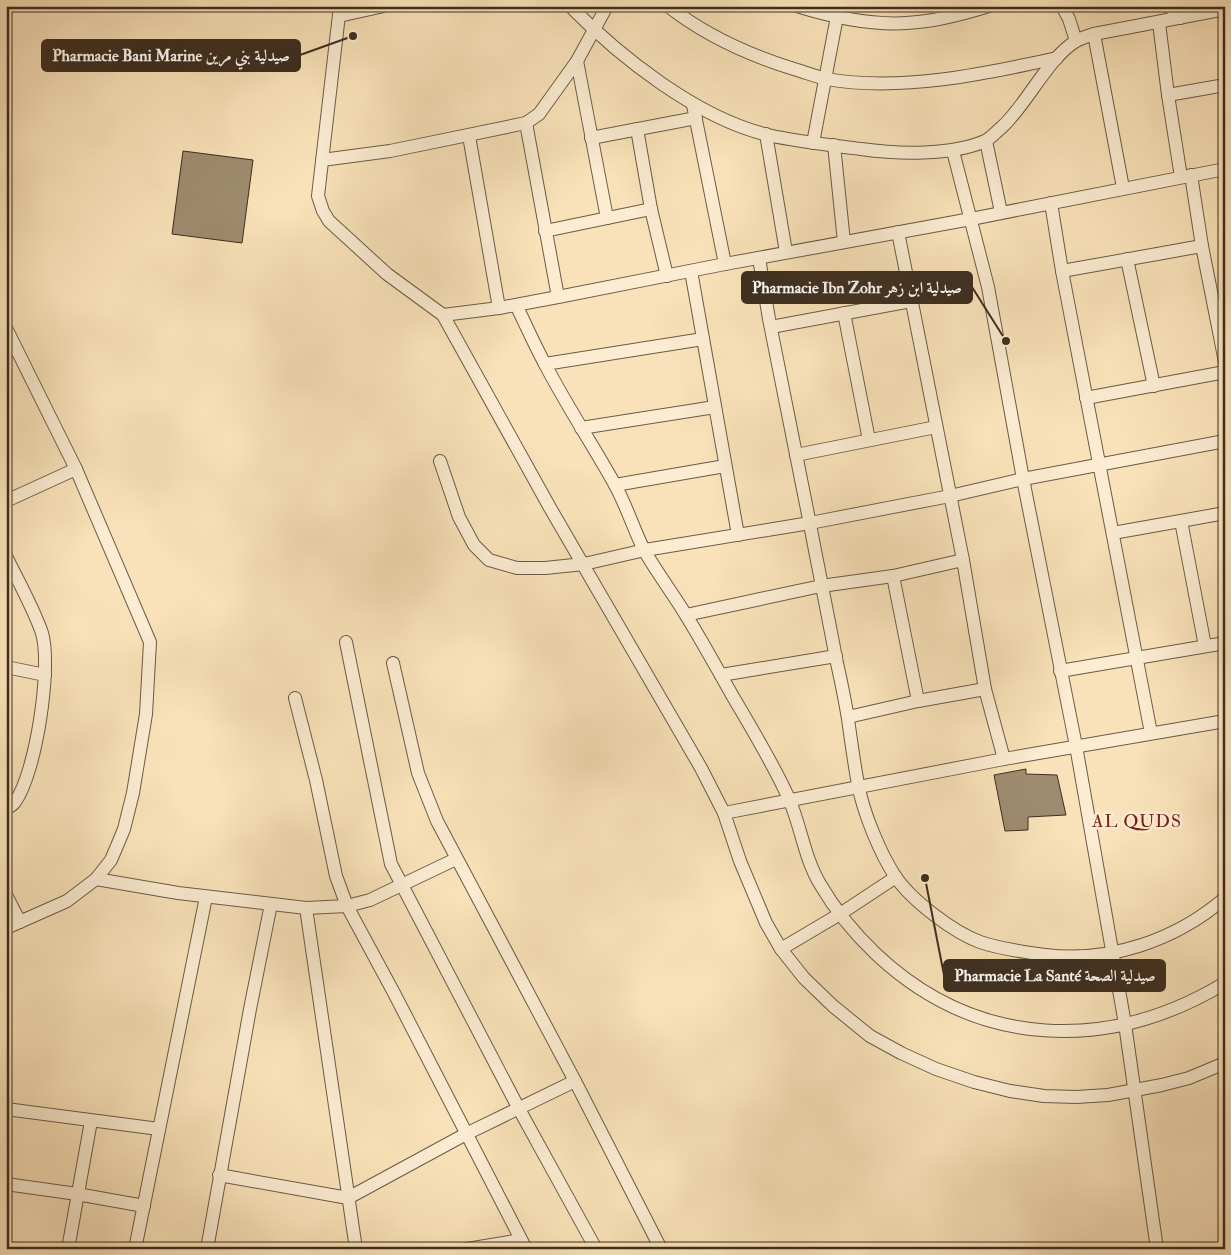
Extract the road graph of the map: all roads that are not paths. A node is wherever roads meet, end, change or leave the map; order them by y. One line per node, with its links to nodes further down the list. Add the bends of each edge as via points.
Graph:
1 (384, 6): 10 (street)
2 (570, 6): 14 (street)
3 (606, 6): 14 (street)
4 (668, 6): 19 (street, via 687,21 741,50)
5 (797, 6): 11 (street)
6 (989, 6): 11 (street, via 917,22 873,22)
7 (1062, 6): 16 (street)
8 (1169, 6): 12 (street)
9 (1225, 9): 12 (street)
10 (340, 11): 33 (street)
11 (838, 12): 19 (street)
12 (1180, 18): 13 (street)
13 (1159, 22): 15 (street); 21 (street)
14 (593, 30): 18 (street); 22 (street, via 646,73)
15 (1094, 34): 16 (street); 36 (street)
16 (1076, 41): 17 (street)
17 (1057, 58): 19 (street, via 978,74 917,81 867,82); 29 (street, via 1008,121)
18 (577, 61): 24 (street, via 539,114); 28 (street)
19 (826, 78): 30 (street)
20 (1225, 85): 21 (street)
21 (1168, 95): 35 (street)
22 (693, 105): 23 (street); 26 (street)
23 (696, 118): 25 (street); 49 (street)
24 (526, 124): 27 (street); 42 (street)
25 (637, 129): 28 (street); 38 (street)
26 (766, 134): 30 (street); 46 (street)
27 (469, 136): 33 (street); 56 (street)
28 (591, 138): 40 (street)
29 (986, 141): 32 (street); 39 (street)
30 (813, 143): 31 (street)
31 (834, 145): 32 (street, via 880,152); 44 (street)
32 (953, 151): 41 (street)
33 (322, 160): 58 (street, via 318,196 329,221 388,274)
34 (1225, 168): 35 (street)
35 (1186, 176): 36 (street); 45 (street)
36 (1123, 188): 37 (street)
37 (1051, 203): 39 (street); 51 (street)
38 (651, 209): 40 (street); 52 (street)
39 (1001, 212): 41 (street)
40 (607, 218): 42 (street)
41 (971, 219): 43 (street); 77 (street, via 988,287)
42 (545, 231): 53 (street)
43 (898, 232): 44 (street); 54 (street)
44 (844, 242): 46 (street)
45 (1202, 246): 48 (street); 62 (street)
46 (786, 252): 47 (street)
47 (760, 258): 49 (street); 59 (street)
48 (1127, 259): 51 (street); 65 (street)
49 (725, 264): 50 (street)
50 (691, 271): 52 (street); 61 (street)
51 (1062, 271): 66 (street)
52 (667, 276): 53 (street)
53 (558, 297): 55 (street)
54 (911, 301): 57 (street); 68 (street)
55 (516, 305): 56 (street); 63 (street)
56 (499, 308): 58 (street)
57 (844, 313): 59 (street); 70 (street)
58 (442, 315): 89 (street)
59 (771, 326): 72 (street)
60 (6, 328): 76 (street)
61 (703, 339): 63 (street); 67 (street)
62 (1225, 362)
63 (544, 364): 69 (street)
64 (1225, 372): 65 (street)
65 (1154, 386): 66 (street)
66 (1086, 398): 75 (street)
67 (715, 408): 69 (street); 74 (street)
68 (936, 427): 70 (street); 79 (street)
69 (581, 428): 78 (street)
70 (869, 440): 72 (street)
71 (1225, 442): 75 (street)
72 (796, 455): 83 (street)
73 (440, 461): 89 (street, via 459,517 474,545 489,560 516,568)
74 (726, 466): 78 (street); 85 (street)
75 (1100, 466): 77 (street); 84 (street)
76 (76, 469): 80 (street); 118 (street, via 150,642 146,714 133,793 117,846)
77 (1023, 478): 79 (street); 101 (street)
78 (615, 485): 86 (street)
79 (950, 496): 83 (street); 88 (street)
80 (6, 501)
81 (1225, 513): 82 (street)
82 (1181, 521): 84 (street); 96 (street)
83 (810, 523): 85 (street); 92 (street)
84 (1113, 533): 98 (street)
85 (738, 535): 86 (street)
86 (645, 550): 89 (street); 93 (street)
87 (6, 556): 91 (street)
88 (963, 560): 90 (street); 104 (street)
89 (584, 564): 115 (street)
90 (893, 576): 92 (street); 106 (street)
91 (11, 580): 102 (street, via 42,634)
92 (821, 586): 93 (street); 97 (street)
93 (686, 615): 103 (street)
94 (346, 642): 119 (street, via 388,852)
95 (1225, 643): 96 (street)
96 (1204, 646): 98 (street)
97 (836, 656): 103 (street); 107 (street)
98 (1136, 659): 101 (street); 109 (street)
99 (393, 663): 116 (street, via 418,773)
100 (6, 667): 102 (street)
101 (1060, 671): 110 (street)
102 (45, 675): 114 (street, via 36,744 25,783 14,803)
103 (721, 675): 113 (street)
104 (985, 689): 106 (street); 111 (street)
105 (295, 698): 124 (street, via 336,876)
106 (918, 701): 107 (street)
107 (848, 717): 112 (street)
108 (1225, 720): 109 (street)
109 (1151, 733): 110 (street)
110 (1076, 746): 111 (street); 130 (street)
111 (1004, 759): 112 (street)
112 (858, 787): 113 (street); 117 (street, via 874,835)
113 (790, 800): 115 (street); 126 (street, via 818,882)
114 (6, 809)
115 (724, 813): 129 (street, via 751,890)
116 (456, 859): 119 (street); 134 (street)
117 (896, 877): 126 (street); 130 (street, via 945,924 980,942 1062,957)
118 (96, 879): 121 (street); 127 (street, via 67,901)
119 (403, 885): 124 (street); 136 (street)
120 (6, 895): 127 (street)
121 (206, 896): 123 (street); 139 (street)
122 (1225, 898): 130 (street, via 1206,914 1181,928 1147,944)
123 (270, 904): 125 (street); 141 (street)
124 (347, 906): 125 (street); 140 (street)
125 (306, 908): 144 (street)
126 (840, 914): 129 (street); 132 (street, via 867,945 918,988 973,1014 1004,1025 1037,1030 1073,1031)
127 (20, 922): 128 (street)
128 (6, 928)
129 (781, 949): 135 (street, via 832,1006 870,1036 901,1054 974,1082 1010,1091 1076,1097)
130 (1113, 954): 132 (street)
131 (1225, 983): 132 (street, via 1178,1008)
132 (1125, 1024): 135 (street)
133 (1225, 1063): 135 (street, via 1189,1078)
134 (575, 1081): 136 (street); 153 (street)
135 (1135, 1092): 154 (street)
136 (519, 1108): 140 (street); 152 (street)
137 (6, 1109): 138 (street)
138 (91, 1121): 139 (street); 143 (street)
139 (159, 1130): 145 (street)
140 (466, 1134): 144 (street); 146 (street)
141 (219, 1175): 144 (street); 149 (street)
142 (6, 1184): 143 (street)
143 (77, 1194): 145 (street); 147 (street)
144 (348, 1198): 150 (street)
145 (144, 1206): 148 (street)
146 (523, 1244): 151 (street)
147 (68, 1249)
148 (135, 1249)
149 (207, 1249)
150 (356, 1249)
151 (468, 1249)
152 (596, 1249)
153 (661, 1249)
154 (1157, 1249)

